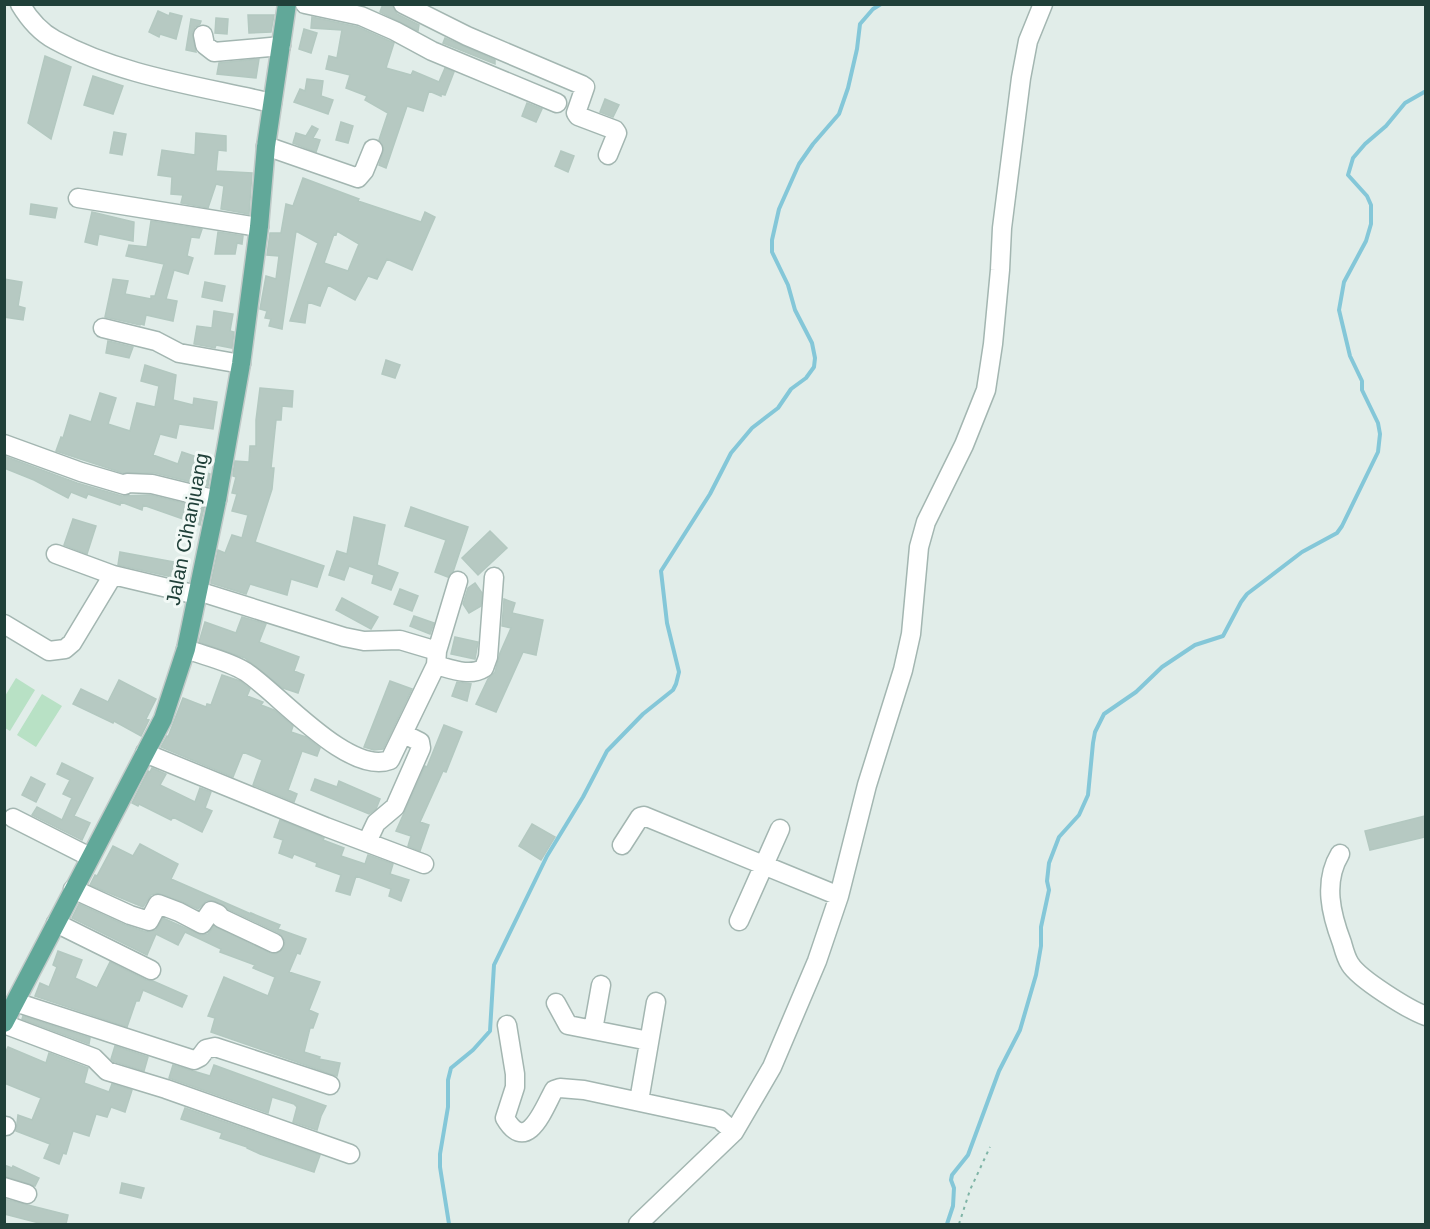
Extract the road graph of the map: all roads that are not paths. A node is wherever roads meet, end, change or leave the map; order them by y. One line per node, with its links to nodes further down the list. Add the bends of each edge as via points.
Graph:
1 (20, 4): 9 (street, via 29,20 54,40 102,60 159,78)
2 (287, 4): 8 (main road, Jalan Cihanjuang)
3 (305, 4): 6 (street)
4 (403, 4): 13 (street, via 585,87 576,112 615,130)
5 (1044, 4): 39 (street, via 1028,41 1021,78 986,390 926,522 919,547 911,634 903,670 867,784)
6 (332, 7): 10 (street, via 361,16 432,51)
7 (203, 35): 8 (street, via 205,45 214,52)
8 (281, 46): 9 (main road, Jalan Cihanjuang)
9 (272, 103): 11 (main road, Jalan Cihanjuang)
10 (557, 103)
11 (266, 146): 12 (street, via 358,178); 15 (main road, Jalan Cihanjuang)
12 (373, 148)
13 (608, 155)
14 (78, 198): 15 (street)
15 (259, 227): 17 (main road, Jalan Cihanjuang)
16 (103, 328): 17 (street, via 156,341 178,353)
17 (241, 364): 19 (main road, Jalan Cihanjuang)
18 (4, 444): 19 (street, via 125,485 152,484)
19 (217, 500): 24 (main road, Jalan Cihanjuang)
20 (56, 554): 21 (street)
21 (113, 575): 24 (street); 25 (street, via 65,649 49,651)
22 (494, 577): 27 (street, via 484,668 476,673 466,672)
23 (458, 580): 27 (street)
24 (197, 593): 26 (main road, Jalan Cihanjuang); 27 (street, via 344,637 400,640)
25 (4, 624)
26 (186, 649): 28 (street, via 244,671 334,747 372,761 388,762); 29 (main road, Jalan Cihanjuang, via 163,719)
27 (436, 658): 28 (street)
28 (404, 734): 32 (street, via 420,742 421,748 394,807 376,823)
29 (145, 753): 32 (street); 35 (main road, Jalan Cihanjuang)
30 (13, 818): 35 (street)
31 (780, 829): 37 (street)
32 (367, 842): 36 (street)
33 (622, 845): 37 (street, via 644,816)
34 (1340, 854): 48 (street, via 1331,873 1331,903 1350,965 1413,1012)
35 (90, 857): 38 (main road, Jalan Cihanjuang)
36 (424, 864)
37 (764, 866): 39 (street); 40 (street)
38 (74, 889): 41 (main road, Jalan Cihanjuang); 42 (street, via 149,921 158,904 202,924 211,911)
39 (840, 896): 56 (street, via 772,1067)
40 (739, 921)
41 (56, 924): 43 (street); 45 (main road, Jalan Cihanjuang)
42 (274, 943)
43 (151, 970)
44 (601, 985): 52 (street)
45 (17, 999): 49 (street); 50 (main road, Jalan Cihanjuang); 54 (street, via 194,1060 206,1048 215,1047)
46 (656, 1002): 53 (street)
47 (556, 1003): 52 (street, via 568,1025)
48 (1425, 1016)
49 (99, 1022)
50 (4, 1024): 57 (street, via 94,1058 107,1071)
51 (507, 1026): 55 (street, via 515,1087 506,1118 518,1131 534,1127 554,1090 560,1088)
52 (593, 1030): 53 (street)
53 (650, 1041): 55 (street)
54 (330, 1085)
55 (639, 1101): 56 (street, via 719,1119)
56 (734, 1132): 60 (street)
57 (350, 1154)
58 (4, 1186): 59 (street)
59 (27, 1194)
60 (638, 1224)

